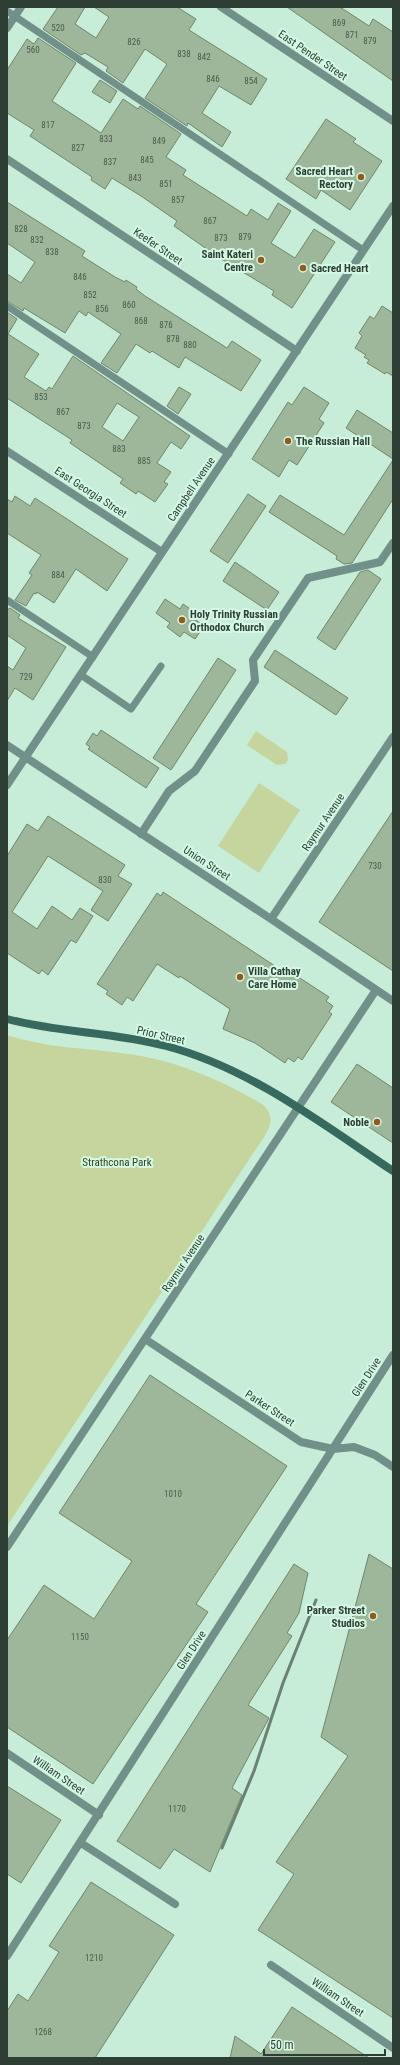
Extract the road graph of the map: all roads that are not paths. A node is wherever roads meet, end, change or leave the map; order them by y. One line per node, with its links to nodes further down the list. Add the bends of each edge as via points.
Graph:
1 (21, 7): 4 (street)
2 (221, 7): 6 (street, East Pender Street)
3 (7, 11): 4 (lane)
4 (14, 16): 5 (street); 9 (lane)
5 (7, 28)
6 (393, 121)
7 (7, 159): 11 (street, Keefer Street)
8 (393, 206): 9 (street, Campbell Avenue)
9 (363, 250): 11 (street, Campbell Avenue)
10 (7, 306): 13 (lane)
11 (297, 351): 13 (street, Campbell Avenue)
12 (7, 451): 15 (street, East Georgia Street)
13 (229, 454): 15 (street, Campbell Avenue)
14 (393, 543): 24 (street, via 380,562 308,578 253,660 255,681 195,771 169,791)
15 (162, 552): 17 (street, Campbell Avenue)
16 (7, 600): 17 (lane)
17 (93, 657): 19 (street, Campbell Avenue)
18 (161, 666): 19 (lane, via 130,709)
19 (81, 674): 22 (street, Campbell Avenue)
20 (393, 737): 25 (street, Raymur Avenue)
21 (7, 746): 22 (street, Union Street)
22 (25, 757): 23 (street, Campbell Avenue); 24 (street, Union Street)
23 (7, 785)
24 (141, 834): 25 (street, Union Street)
25 (271, 919): 26 (street, Union Street)
26 (376, 990): 27 (street, Union Street); 29 (street, Raymur Avenue)
27 (393, 1002)
28 (7, 1019): 29 (main road, Prior Street, via 58,1030 141,1040 188,1052 248,1078)
29 (298, 1109): 30 (main road, Prior Street); 31 (street, Raymur Avenue)
30 (393, 1171)
31 (145, 1339): 33 (street, Parker Street, via 301,1442); 35 (street, Raymur Avenue)
32 (393, 1355): 33 (street, Glen Drive)
33 (333, 1449): 34 (street, Parker Street, via 354,1447); 37 (street, Glen Drive)
34 (393, 1467)
35 (7, 1547)
36 (7, 1753): 37 (street, William Street)
37 (99, 1815): 38 (street, Glen Drive)
38 (81, 1843): 39 (street); 40 (street, Glen Drive)
39 (175, 1904)
40 (7, 1956)
41 (270, 1965): 42 (street, William Street)
42 (393, 2048)

